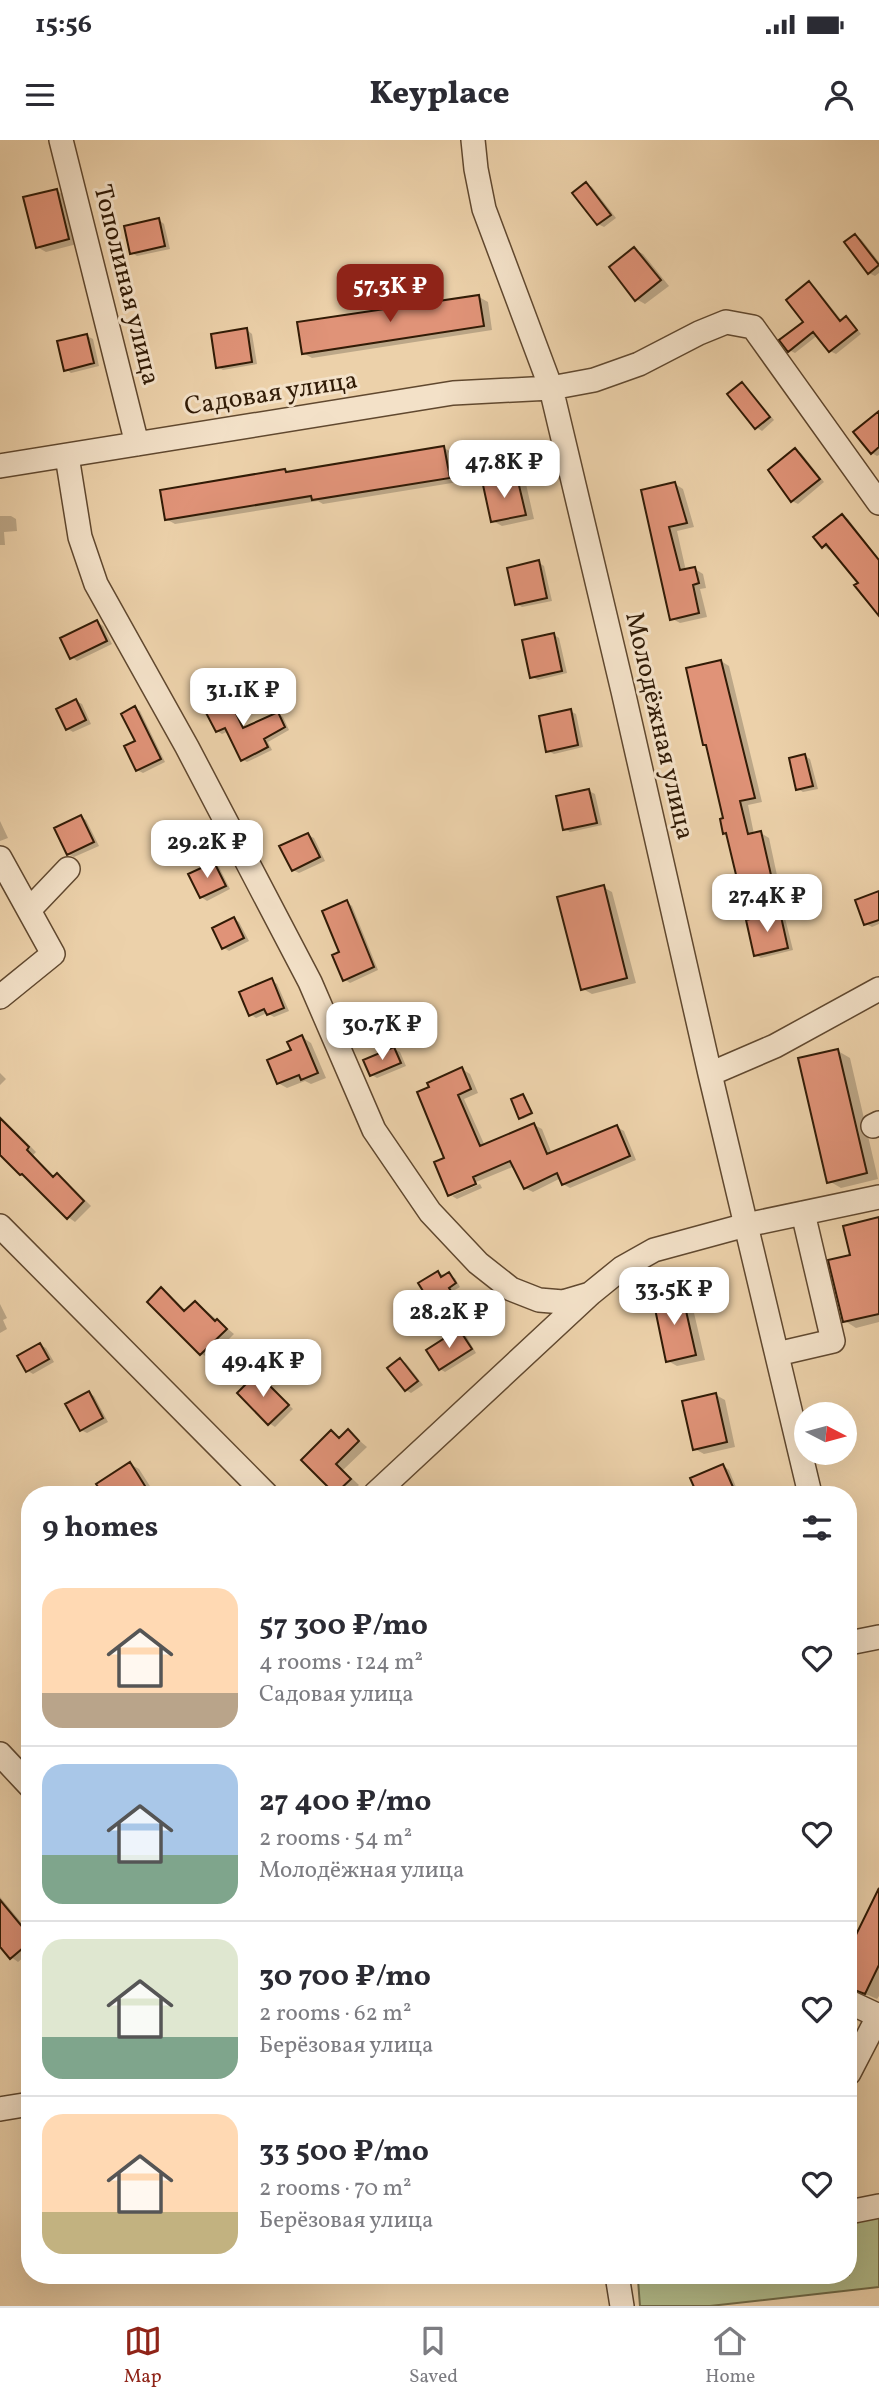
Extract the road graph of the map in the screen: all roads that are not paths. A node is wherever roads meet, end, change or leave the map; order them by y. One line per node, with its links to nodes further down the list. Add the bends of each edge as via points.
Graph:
1 (61, 140): 4 (street, Тополиная улица)
2 (473, 140): 3 (street, Молодёжная улица, via 484,209)
3 (551, 388): 4 (street, Садовая улица, via 453,393); 7 (street, Садовая улица, via 594,380 639,364 726,323 753,327); 13 (street, Молодёжная улица)
4 (137, 444): 5 (street, Садовая улица)
5 (66, 456): 6 (street, Садовая улица); 18 (street, via 80,537 96,584 310,982 374,1130 430,1212 478,1263 512,1289 539,1300 563,1302)
6 (0, 466)
7 (879, 503)
8 (0, 858): 10 (street)
9 (68, 869): 10 (street)
10 (29, 910): 12 (street, via 53,954)
11 (879, 990): 13 (street, via 775,1046)
12 (0, 997)
13 (709, 1074): 16 (street, Молодёжная улица)
14 (879, 1198): 15 (street)
15 (803, 1213): 16 (street); 19 (street, via 833,1341)
16 (746, 1225): 18 (street, via 654,1250); 19 (street, Молодёжная улица)
17 (0, 1226): 20 (street)
18 (590, 1294): 21 (street)
19 (777, 1354): 22 (street, Молодёжная улица)
20 (258, 1486)
21 (384, 1486)
22 (808, 1486)
23 (879, 1637): 24 (street)
24 (857, 1641)
25 (0, 1754): 26 (street)
26 (21, 1776)
27 (857, 2005): 28 (street)
28 (879, 2016): 29 (street)
29 (857, 2058)
30 (21, 2106): 31 (street)
31 (0, 2109)
32 (879, 2206): 33 (street)
33 (857, 2210)
34 (618, 2284): 35 (street)
35 (622, 2306)

